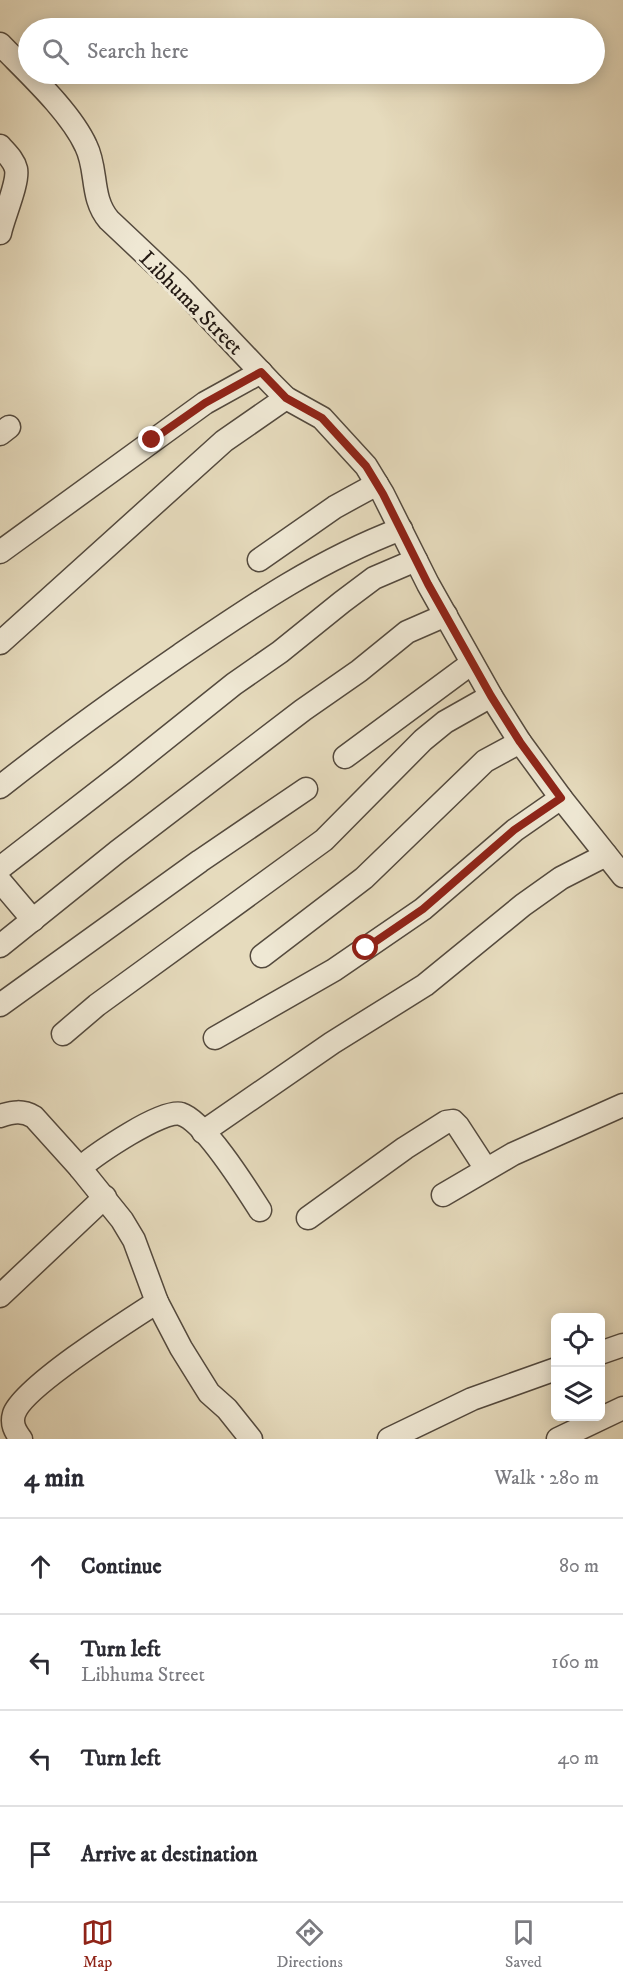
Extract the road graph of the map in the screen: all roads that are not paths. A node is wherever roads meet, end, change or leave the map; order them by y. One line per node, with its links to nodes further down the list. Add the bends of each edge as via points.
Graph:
1 (0, 44): 2 (street, Libhuma Street)
2 (18, 64)
3 (36, 84): 6 (street, Libhuma Street, via 77,129 87,147 102,212)
4 (0, 146): 5 (street, via 12,160 17,180)
5 (0, 233)
6 (261, 372): 7 (street, Libhuma Street); 10 (street, via 205,403)
7 (286, 398): 8 (street, Libhuma Street, via 322,418 366,466); 14 (street, via 224,441)
8 (377, 484): 9 (street, Libhuma Street); 11 (street, via 335,507)
9 (401, 529): 12 (street, Libhuma Street); 19 (street, via 342,554 273,592 140,682)
10 (0, 552)
11 (259, 560)
12 (416, 560): 13 (street, Libhuma Street); 23 (street, via 374,579 350,596)
13 (446, 615): 15 (street, Libhuma Street); 26 (street, via 407,632)
14 (0, 643)
15 (472, 663): 16 (street, Libhuma Street); 18 (street)
16 (491, 696): 17 (street, Libhuma Street); 30 (street, via 430,734 316,846)
17 (520, 742): 21 (street, Libhuma Street); 28 (street, via 485,761 364,878)
18 (345, 757)
19 (0, 787)
20 (306, 789): 29 (street)
21 (561, 798): 22 (street, Libhuma Street); 31 (street, via 514,830 423,909 334,970)
22 (606, 855): 24 (street, Libhuma Street); 34 (street, via 561,878 514,911 425,985)
23 (0, 868)
24 (623, 876)
25 (0, 881): 26 (street)
26 (33, 920): 27 (street)
27 (0, 946)
28 (262, 956)
29 (0, 1005)
30 (63, 1034)
31 (215, 1038)
32 (623, 1105): 36 (street)
33 (0, 1116): 35 (street, via 15,1111 34,1117)
34 (203, 1132): 35 (street, via 181,1114 169,1114 110,1145); 39 (street, via 236,1172)
35 (80, 1168): 38 (street)
36 (486, 1169): 37 (street); 40 (street, via 458,1126 453,1121 446,1122)
37 (442, 1195)
38 (105, 1197): 41 (street); 42 (street, via 134,1240)
39 (260, 1210)
40 (308, 1218)
41 (0, 1296)
42 (157, 1302): 47 (street, via 74,1359 18,1404 12,1423); 48 (street, via 209,1393)
43 (623, 1345): 44 (street)
44 (605, 1351)
45 (551, 1370): 49 (street, via 472,1400)
46 (623, 1408): 50 (street)
47 (21, 1439)
48 (251, 1439)
49 (389, 1439)
50 (558, 1439)

